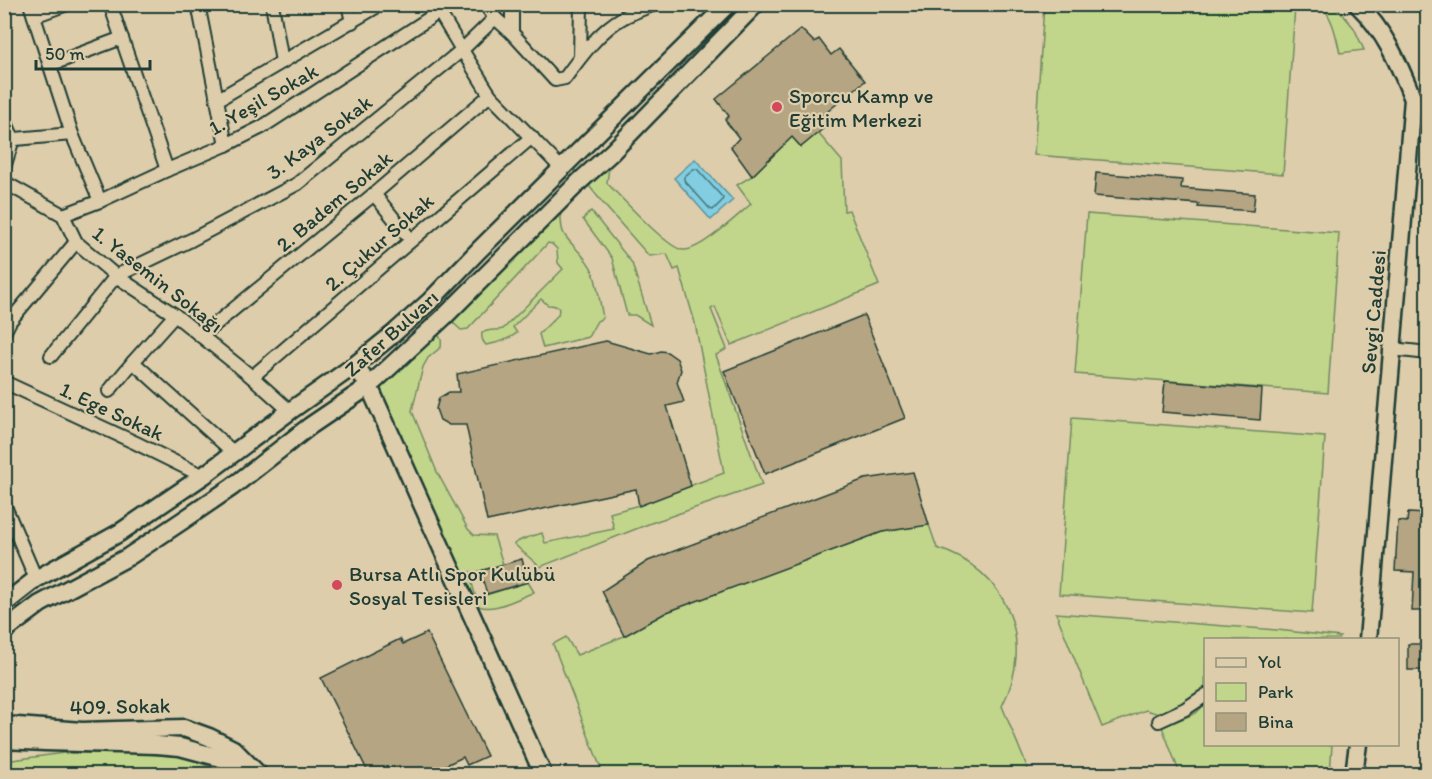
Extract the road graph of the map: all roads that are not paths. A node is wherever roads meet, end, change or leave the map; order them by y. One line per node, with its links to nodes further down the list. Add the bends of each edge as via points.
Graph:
1 (67, 4): 15 (street)
2 (110, 4): 19 (street)
3 (198, 4): 25 (street)
4 (272, 4): 22 (street)
5 (348, 4): 17 (street)
6 (381, 4): 17 (street)
7 (485, 4): 16 (street)
8 (512, 4): 18 (street)
9 (580, 4): 21 (street)
10 (728, 4): 32 (main road, Zafer Bulvarı)
11 (756, 4): 51 (main road, Zafer Bulvarı, via 446,316)
12 (1357, 4): 44 (main road, Sevgi Caddesi, via 1387,40 1413,99)
13 (653, 5): 21 (street, via 608,28)
14 (437, 8): 20 (street); 30 (street, 1. Yeşil Sokak, via 262,127)
15 (32, 10): 23 (street)
16 (495, 18): 18 (street); 20 (street, 3. Kaya Sokak)
17 (352, 22): 22 (street)
18 (512, 33): 21 (street, via 555,80 565,78)
19 (122, 38): 23 (street); 33 (street)
20 (462, 50): 24 (street); 40 (street, 3. Kaya Sokak, via 297,184)
21 (580, 57)
22 (282, 62): 25 (street)
23 (50, 65): 27 (street)
24 (490, 95): 28 (street); 35 (street, 2. Badem Sokak)
25 (217, 100): 30 (street)
26 (4, 118): 29 (street)
27 (72, 134): 29 (street); 36 (street)
28 (532, 137): 32 (street); 38 (street, 2. Çukur Sokak)
29 (8, 140): 31 (street)
30 (226, 145): 33 (street, 1. Yeşil Sokak)
31 (4, 168)
32 (562, 169): 48 (main road, Zafer Bulvarı, via 430,301)
33 (167, 170): 36 (street, 1. Yeşil Sokak)
34 (4, 182): 37 (street)
35 (374, 194): 38 (street); 43 (street, 2. Badem Sokak)
36 (100, 201): 37 (street, 1. Yeşil Sokak)
37 (63, 215): 39 (street, 1. Yasemin Sokağı)
38 (411, 240): 49 (street, 2. Çukur Sokak)
39 (76, 242): 40 (street, 1. Yasemin Sokağı); 42 (street)
40 (116, 276): 41 (street, 1. Yasemin Sokağı); 46 (street)
41 (175, 315): 43 (street, 1. Yasemin Sokağı); 47 (street)
42 (4, 333)
43 (201, 336): 49 (street, 1. Yasemin Sokağı)
44 (1392, 349): 45 (street); 60 (main road, Sevgi Caddesi)
45 (1428, 353)
46 (51, 356)
47 (133, 362): 52 (street); 54 (street)
48 (355, 365): 51 (main road); 53 (main road, Zafer Bulvarı)
49 (252, 377): 53 (street, 1. Yasemin Sokağı)
50 (4, 382): 55 (street, 1. Ege Sokak)
51 (369, 386): 59 (main road, Zafer Bulvarı, via 173,527 128,557 40,604); 68 (main road)
52 (109, 391)
53 (290, 411): 54 (main road, Zafer Bulvarı)
54 (233, 452): 55 (main road, Zafer Bulvarı)
55 (203, 476): 57 (main road, Zafer Bulvarı, via 119,533)
56 (4, 504): 57 (street)
57 (36, 579): 58 (main road, Zafer Bulvarı)
58 (4, 604)
59 (4, 631)
60 (1368, 638)
61 (1204, 696): 62 (street)
62 (1159, 721)
63 (4, 725): 67 (main road, 409. Sokak, via 82,731 184,728 233,749)
64 (4, 740): 66 (main road, 409. Sokak, via 180,747 221,758)
65 (1358, 746): 69 (main road)
66 (243, 774)
67 (258, 774)
68 (543, 774)
69 (1354, 774)

